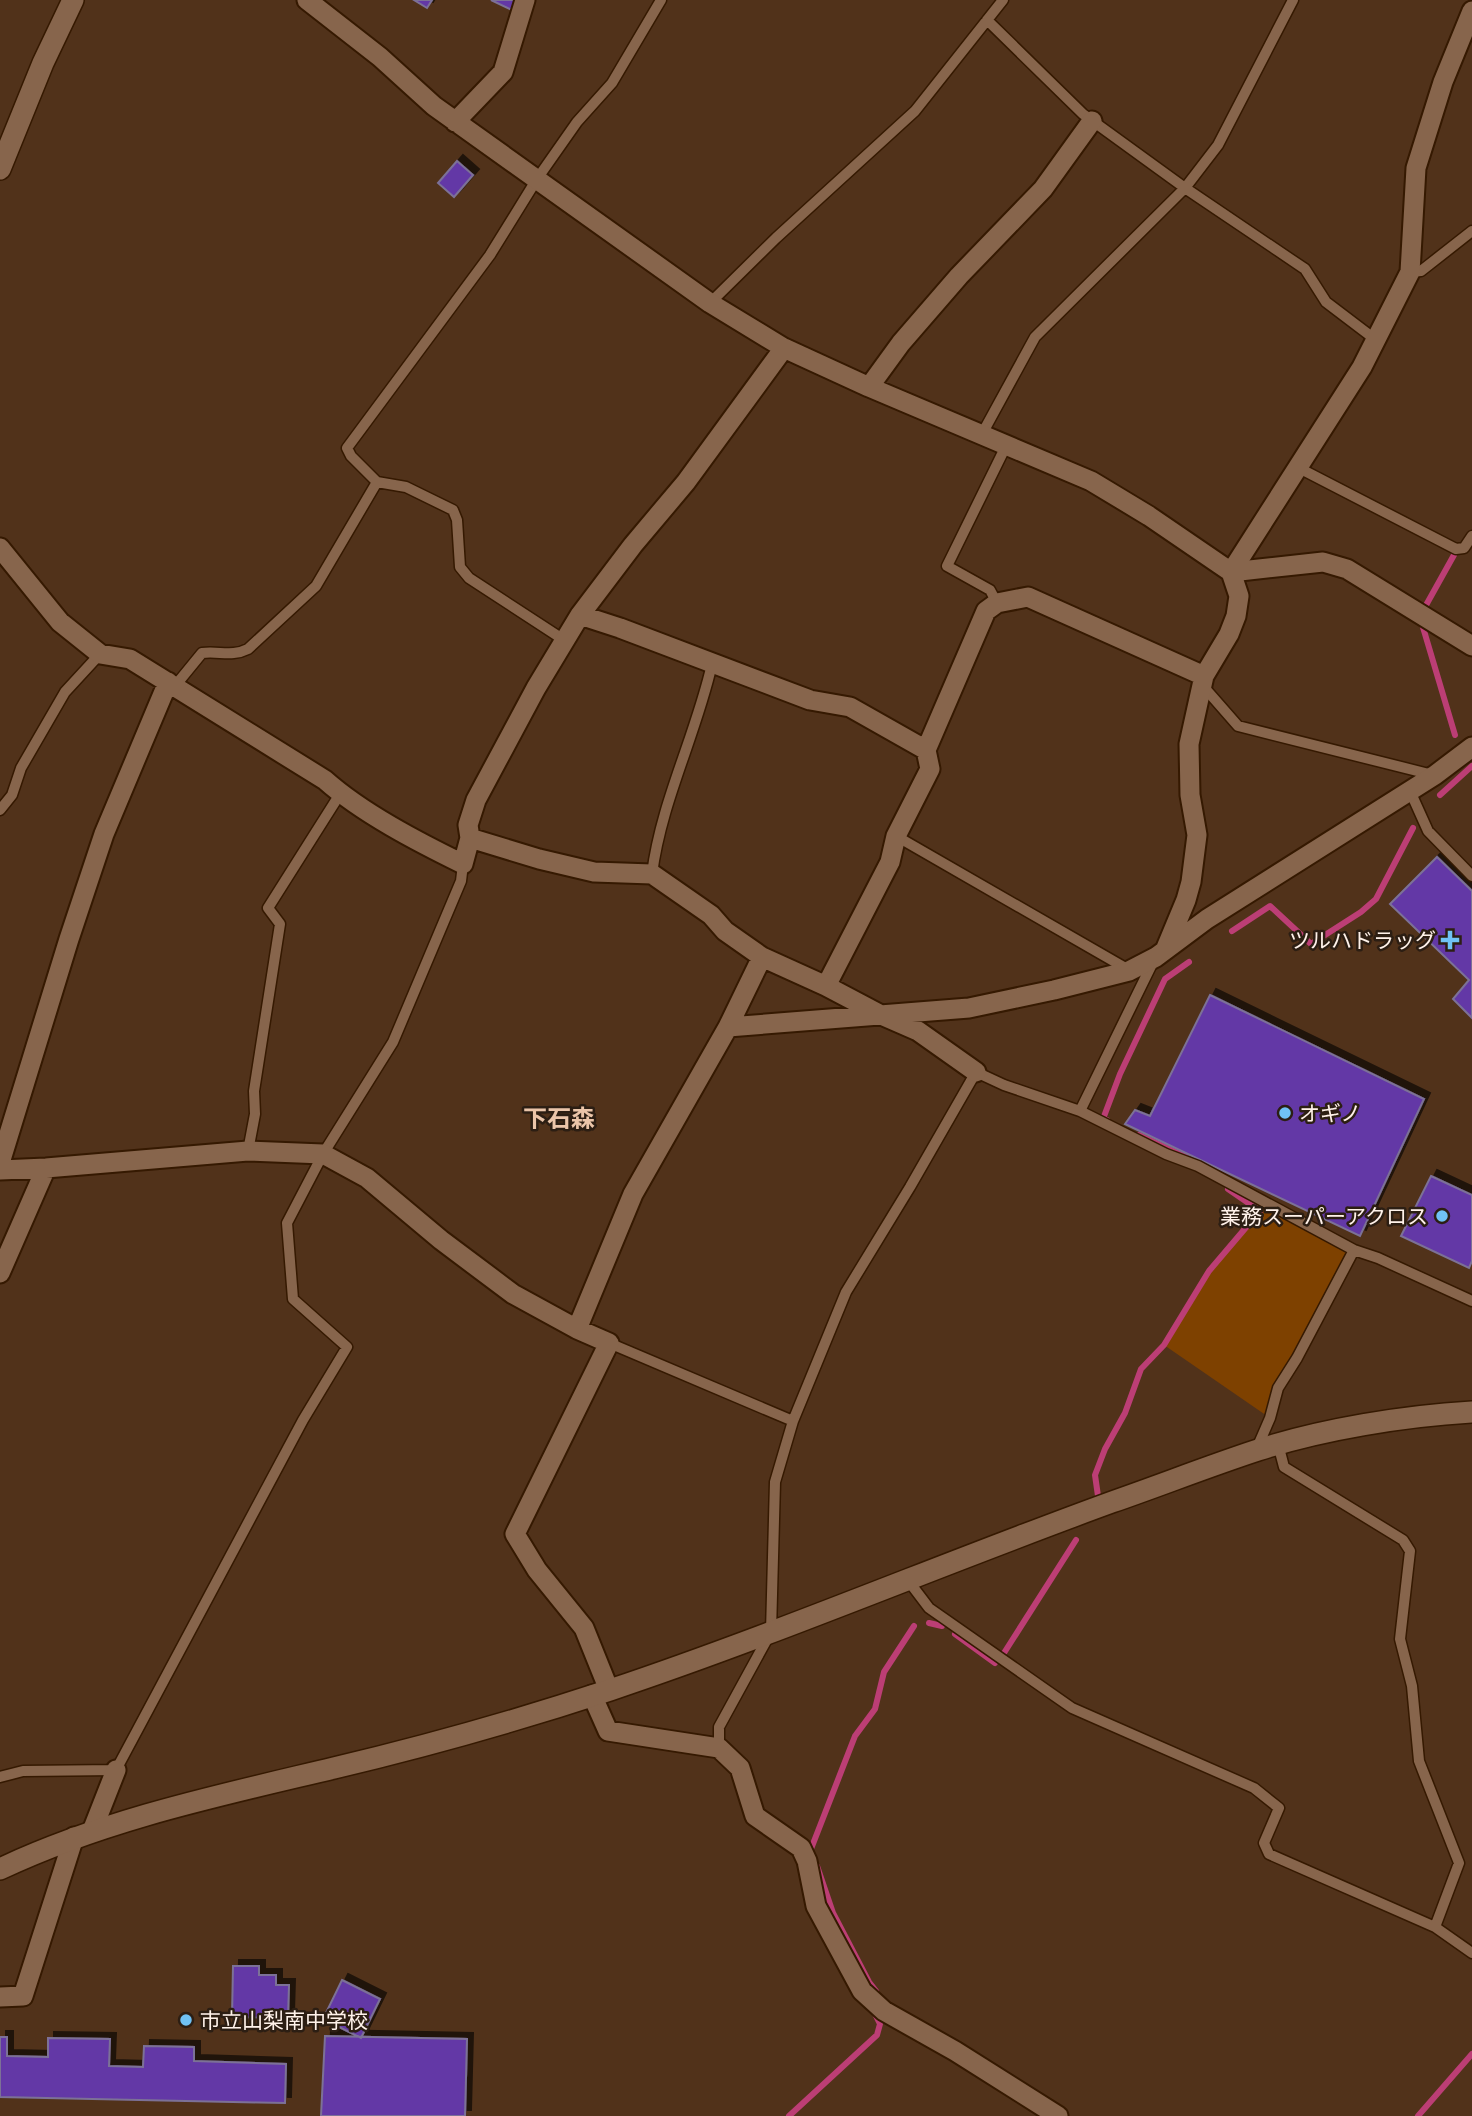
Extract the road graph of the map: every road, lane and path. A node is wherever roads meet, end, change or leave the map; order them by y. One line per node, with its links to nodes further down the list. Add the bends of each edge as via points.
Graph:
1 (73, 0): 11 (street)
2 (307, 0): 10 (street)
3 (525, 0): 10 (street, via 503,72)
4 (661, 0): 12 (lane, via 612,83 577,122)
5 (1003, 0): 8 (lane)
6 (1293, 0): 13 (lane, via 1218,145)
7 (1472, 10): 15 (street, via 1416,168)
8 (987, 20): 9 (lane); 16 (lane, via 915,111)
9 (1092, 121): 13 (lane); 19 (street, via 1043,189 959,276)
10 (456, 122): 12 (street)
11 (0, 169)
12 (537, 179): 16 (street); 23 (lane, via 490,255 347,448)
13 (1185, 188): 17 (lane, via 1305,269 1326,302); 20 (lane, via 1035,337)
14 (1472, 231): 15 (lane, via 1421,271)
15 (1410, 272): 17 (street)
16 (710, 303): 18 (street)
17 (1376, 340): 22 (street)
18 (784, 348): 19 (street); 28 (street)
19 (869, 387): 20 (street)
20 (982, 433): 21 (street)
21 (1007, 444): 26 (street, via 1091,481); 27 (lane, via 947,566 990,590)
22 (1297, 467): 24 (lane, via 1456,550 1464,548); 26 (street)
23 (377, 482): 29 (lane, via 406,488 453,510 460,567 469,578); 34 (lane, via 316,586 248,649 236,655 202,653)
24 (1472, 536)
25 (0, 548): 31 (street, via 60,622)
26 (1231, 572): 30 (street, via 1324,562 1347,569); 33 (street, via 1239,596 1236,616)
27 (997, 603): 33 (street, via 1028,597); 36 (street, via 986,611)
28 (580, 615): 29 (street); 32 (street)
29 (564, 640): 42 (street, via 476,800 468,825)
30 (1472, 646)
31 (100, 654): 34 (street, via 130,659); 40 (lane, via 65,692)
32 (712, 664): 36 (street, via 810,700 850,707); 44 (lane)
33 (1203, 681): 37 (lane, via 1238,726); 46 (street, via 1189,744 1197,835 1191,882)
34 (172, 684): 39 (street); 56 (street, via 104,834)
35 (1472, 747): 37 (street)
36 (926, 750): 41 (street, via 930,769)
37 (1435, 775): 38 (street)
38 (1410, 791): 45 (lane, via 1428,831); 46 (street, via 1219,911)
39 (340, 794): 43 (street); 54 (lane, via 268,908 280,924)
40 (0, 810)
41 (897, 836): 48 (lane); 49 (street, via 890,862)
42 (470, 838): 43 (street); 44 (street, via 594,872)
43 (463, 864): 55 (lane, via 461,881 393,1042)
44 (652, 874): 47 (street)
45 (1472, 876)
46 (1161, 953): 48 (street); 53 (lane)
47 (762, 957): 49 (street); 51 (street)
48 (1129, 971): 50 (street, via 969,1007)
49 (825, 986): 50 (street)
50 (878, 1014): 51 (street); 52 (street, via 918,1031)
51 (728, 1027): 62 (street, via 633,1194)
52 (976, 1072): 53 (lane); 65 (lane, via 846,1292)
53 (1080, 1111): 59 (lane, via 1198,1166)
54 (248, 1151): 55 (street); 57 (street)
55 (323, 1154): 62 (street, via 367,1178 513,1294); 72 (lane, via 287,1223 293,1299 346,1347)
56 (0, 1163)
57 (46, 1168): 58 (street); 60 (street)
58 (0, 1170)
59 (1354, 1250): 61 (lane); 67 (lane, via 1278,1388)
60 (0, 1273)
61 (1472, 1301)
62 (577, 1329): 63 (street)
63 (609, 1343): 65 (lane); 70 (street, via 514,1534 584,1628)
64 (1472, 1412): 66 (street)
65 (793, 1421): 69 (lane, via 775,1482)
66 (1278, 1444): 67 (street); 76 (lane, via 1284,1467 1403,1539 1410,1551 1400,1639 1412,1686 1419,1761 1459,1863)
67 (1256, 1451): 68 (street)
68 (906, 1579): 69 (street); 76 (lane, via 929,1608 1072,1708 1254,1788 1279,1808 1264,1843 1269,1854)
69 (771, 1632): 70 (street); 71 (lane, via 719,1727)
70 (600, 1693): 71 (street, via 608,1731); 74 (street, via 394,1754)
71 (719, 1748): 79 (street, via 740,1768 755,1816 801,1849 816,1906 862,1991 884,2011)
72 (116, 1770): 73 (lane, via 23,1772); 74 (street)
73 (0, 1777)
74 (83, 1834): 75 (street); 78 (street, via 23,1996)
75 (0, 1869)
76 (1435, 1927): 77 (lane)
77 (1472, 1952)
78 (0, 1997)
79 (1058, 2116)

